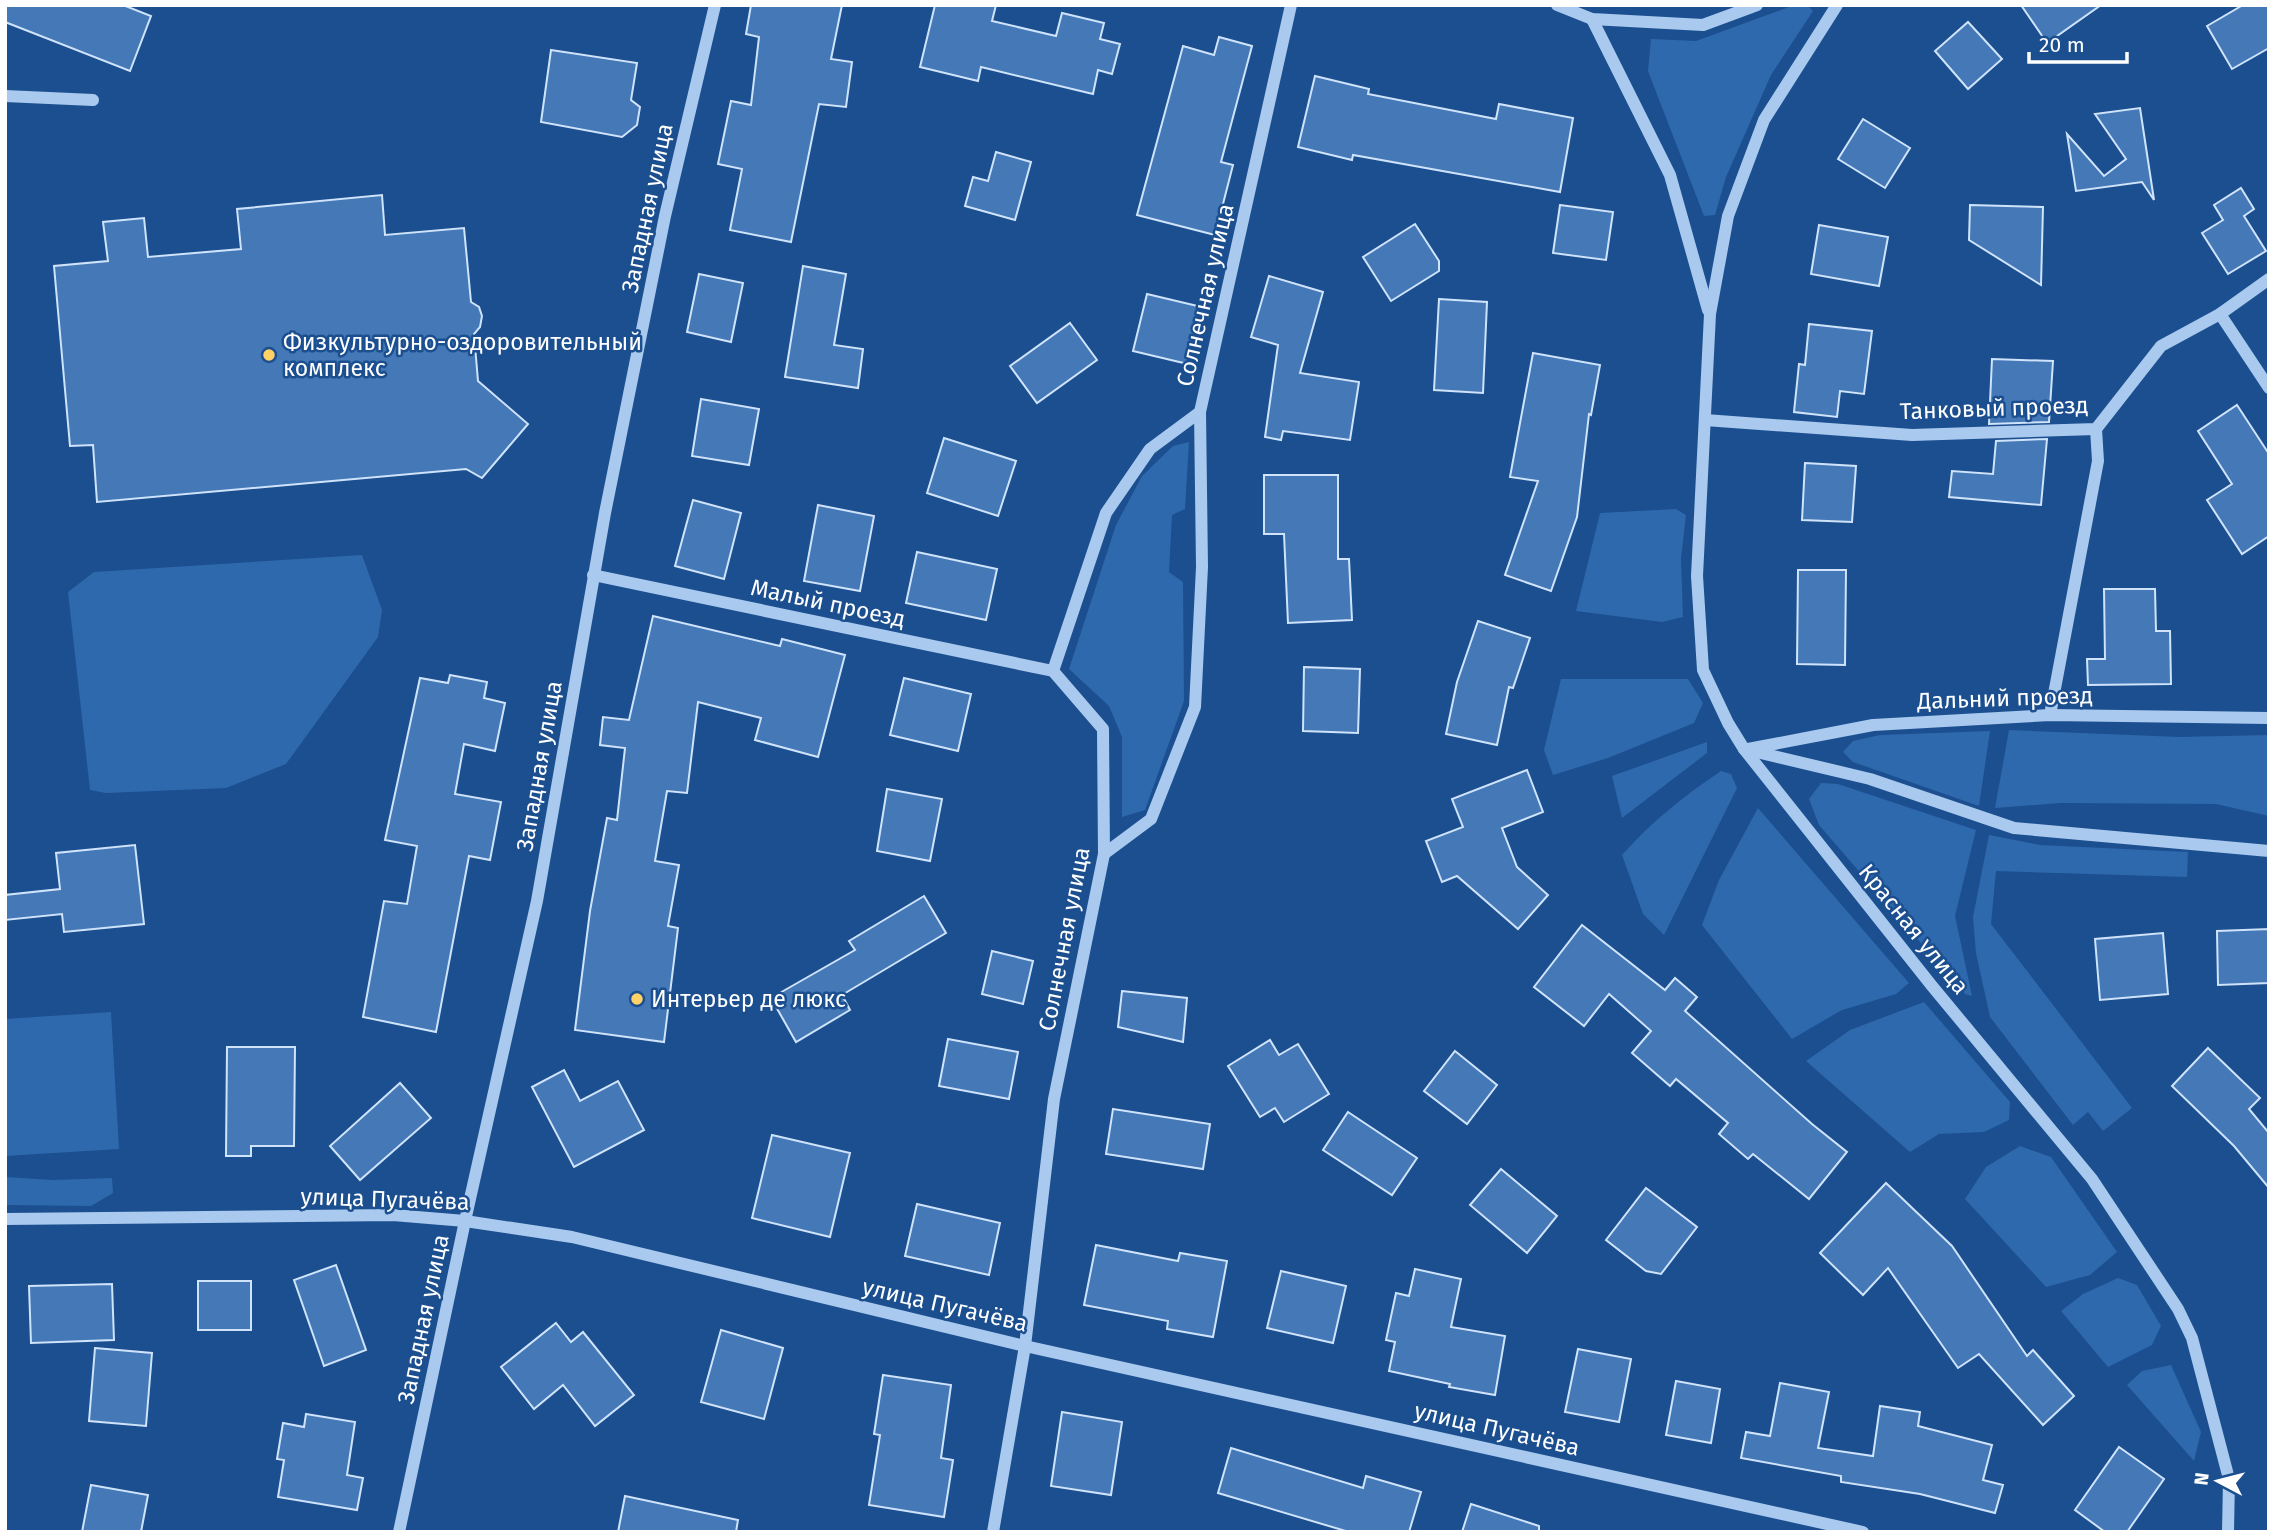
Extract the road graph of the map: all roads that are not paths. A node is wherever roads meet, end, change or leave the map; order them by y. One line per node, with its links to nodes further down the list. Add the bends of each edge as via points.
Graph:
1 (715, 5): 16 (street, Западная улица, via 665,216)
2 (1291, 5): 13 (street, Солнечная улица)
3 (1557, 5): 6 (street)
4 (1757, 5): 6 (street, via 1703,25)
5 (1837, 5): 10 (street, Красная улица, via 1764,120 1728,216)
6 (1592, 19): 10 (street, Красная улица, via 1670,175)
7 (5, 96): 8 (street)
8 (93, 100)
9 (2269, 279): 11 (street, Танковый проезд)
10 (1710, 314): 14 (street, Красная улица)
11 (2220, 314): 12 (street); 15 (street, Танковый проезд, via 2161,346)
12 (2269, 388)
13 (1200, 412): 17 (street, Солнечная улица, via 1150,449 1106,513); 22 (street, via 1202,567 1195,707 1151,818)
14 (1705, 421): 15 (street, Танковый проезд, via 1912,435); 20 (street, Красная улица, via 1697,576 1703,670)
15 (2096, 429): 18 (street, via 2098,461)
16 (593, 575): 17 (street, Малый проезд); 24 (street, Западная улица, via 537,901)
17 (1053, 671): 22 (street, Солнечная улица, via 1103,729)
18 (2050, 715): 19 (street, Дальний проезд); 20 (street, Дальний проезд, via 1873,724)
19 (2269, 718)
20 (1744, 749): 21 (street, via 1870,779 2014,828); 29 (street, Красная улица, via 2092,1179 2178,1310 2192,1338 2229,1479)
21 (2269, 851)
22 (1104, 854): 25 (street, Солнечная улица, via 1055,1099)
23 (5, 1219): 24 (street, улица Пугачёва, via 393,1215)
24 (465, 1221): 25 (street, улица Пугачёва, via 572,1237); 26 (street, Западная улица)
25 (1025, 1346): 27 (street, Солнечная улица); 28 (street, улица Пугачёва)
26 (399, 1532)
27 (993, 1532)
28 (1863, 1532)
29 (2228, 1532)

